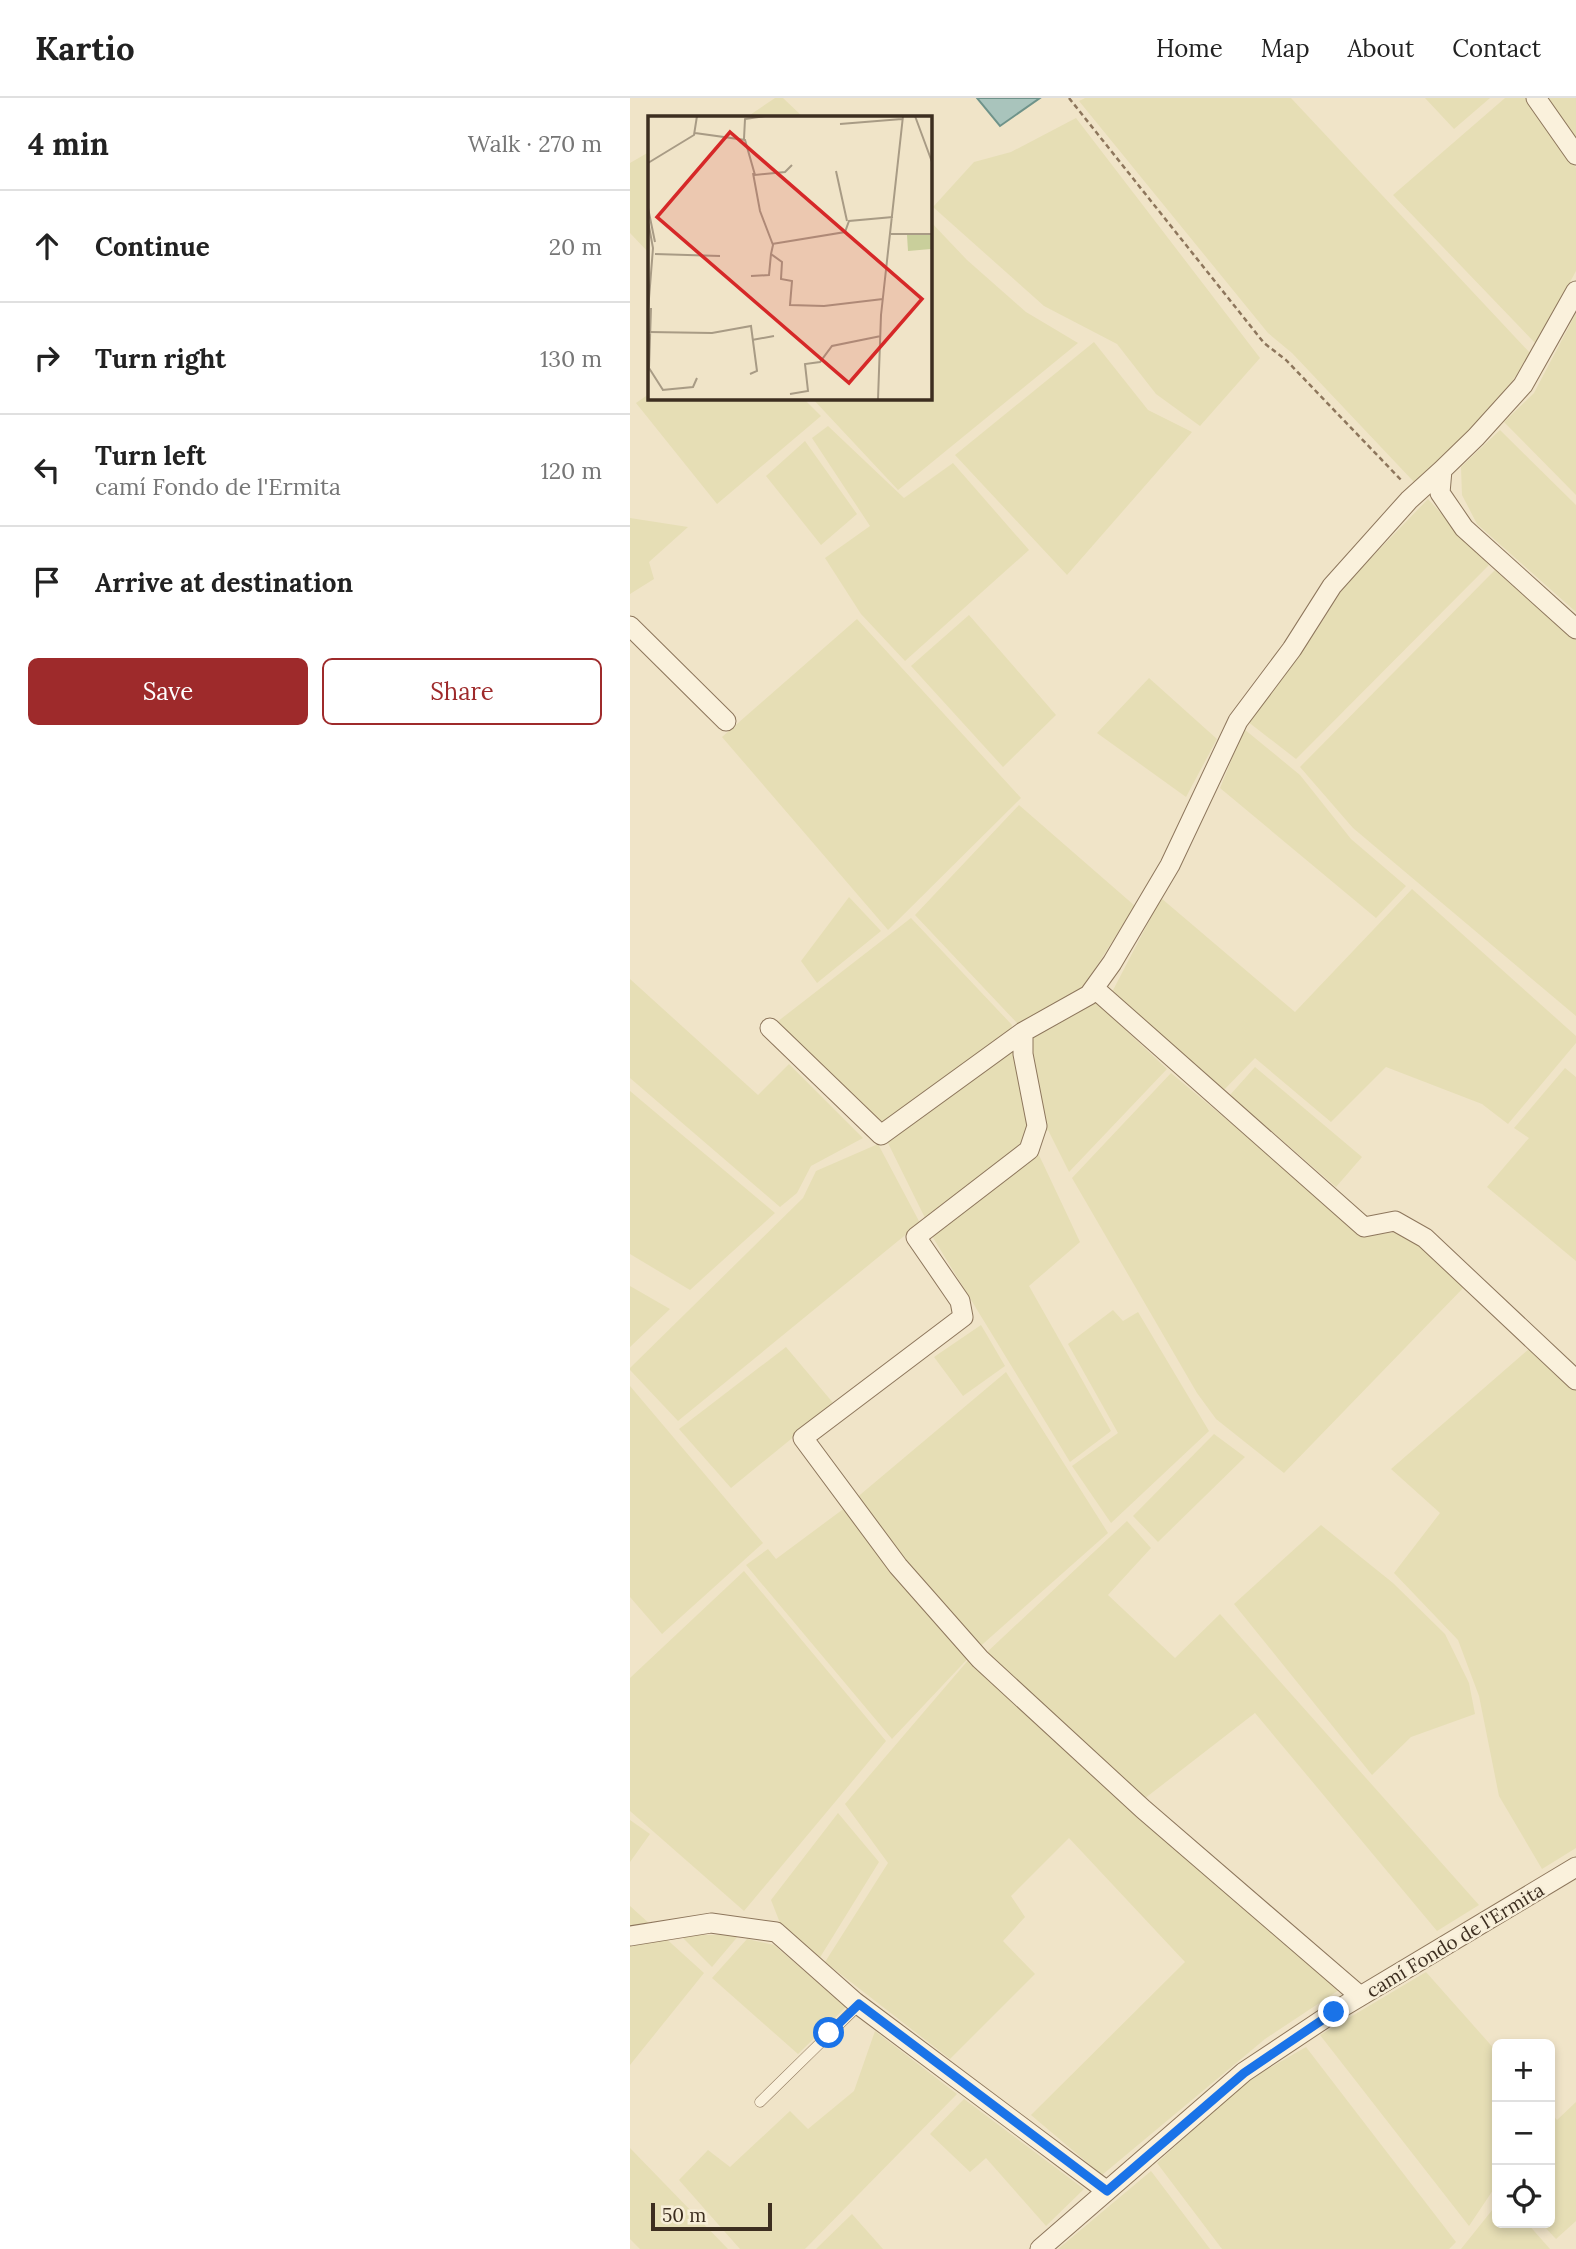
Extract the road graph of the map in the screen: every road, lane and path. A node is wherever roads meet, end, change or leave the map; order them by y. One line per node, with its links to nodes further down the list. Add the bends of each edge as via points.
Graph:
1 (1069, 98): 6 (path, via 1264,343 1286,360)
2 (1536, 98): 3 (street)
3 (1576, 155)
4 (1576, 292): 5 (street, via 1523,384)
5 (1443, 470): 6 (street); 8 (street, via 1440,493 1464,528)
6 (1415, 494): 10 (street, via 1332,586 1238,721 1170,865)
7 (630, 626): 9 (street)
8 (1576, 629)
9 (726, 721)
10 (1094, 988): 12 (street); 13 (street, via 1364,1227 1395,1221 1425,1238)
11 (771, 1028): 12 (street, via 881,1135)
12 (1023, 1032): 16 (street, via 1037,1126 1029,1150 916,1237 960,1301 963,1317 803,1438 898,1566 980,1659 1143,1809)
13 (1576, 1380)
14 (1576, 1867): 16 (street, camí Fondo de l'Ermita)
15 (630, 1936): 17 (street, via 711,1923 776,1932)
16 (1360, 1996): 19 (street, camí Fondo de l'Ermita, via 1244,2073)
17 (859, 2004): 18 (lane); 19 (street)
18 (760, 2102)
19 (1107, 2191): 20 (street, camí Fondo de l'Ermita)
20 (1040, 2249)

